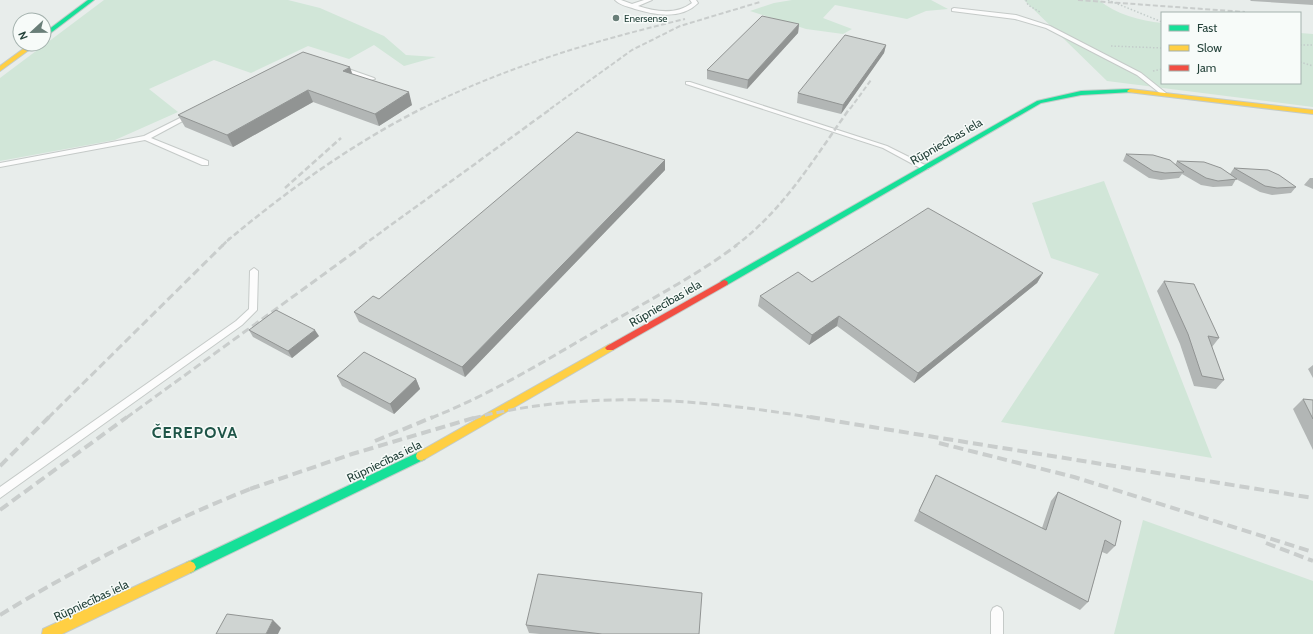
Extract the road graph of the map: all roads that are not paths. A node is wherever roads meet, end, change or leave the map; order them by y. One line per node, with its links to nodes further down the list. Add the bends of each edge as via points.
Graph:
1 (91, 0): 7 (street)
2 (618, 0): 5 (lane)
3 (649, 0): 5 (lane)
4 (693, 0): 5 (lane, via 695,3 688,8 665,13 650,12)
5 (633, 6)
6 (954, 10): 13 (lane, via 1016,17 1048,27 1139,74)
7 (52, 30)
8 (23, 52): 10 (street)
9 (331, 65): 11 (lane)
10 (0, 69)
11 (372, 80)
12 (688, 83): 19 (lane, via 885,147)
13 (1163, 93): 14 (street, Rūpniecības iela); 19 (street, Rūpniecības iela, via 1106,90 1052,98 1029,107)
14 (1313, 112)
15 (194, 113): 16 (lane)
16 (146, 138): 17 (lane); 18 (lane)
17 (205, 163)
18 (0, 165)
19 (925, 167): 23 (street, Rūpniecības iela, via 432,451)
20 (254, 272): 21 (lane, via 253,310 239,323)
21 (0, 493)
22 (997, 612): 24 (lane)
23 (48, 634)
24 (998, 634)

